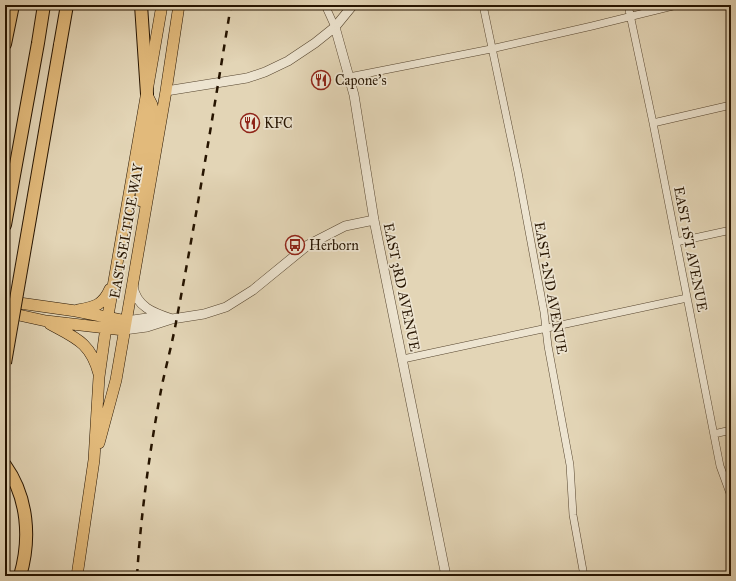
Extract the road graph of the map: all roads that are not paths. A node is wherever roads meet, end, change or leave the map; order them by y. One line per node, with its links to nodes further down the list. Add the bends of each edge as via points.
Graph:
1 (13, 5): 14 (highway)
2 (44, 5): 22 (highway)
3 (67, 5): 38 (highway, bridge)
4 (141, 5): 18 (highway)
5 (162, 5): 18 (main road, EAST SELTICE WAY)
6 (179, 5): 17 (main road, EAST SELTICE WAY)
7 (325, 5): 13 (street, EAST 3RD AVENUE)
8 (353, 5): 13 (street)
9 (482, 5): 15 (street, EAST 2ND AVENUE)
10 (628, 5): 12 (street, EAST 1ST AVENUE)
11 (677, 5): 12 (street)
12 (630, 16): 15 (street); 20 (street, EAST 1ST AVENUE)
13 (335, 27): 16 (street, EAST 3RD AVENUE); 17 (street, via 288,61 265,72 247,78)
14 (5, 44)
15 (491, 49): 16 (street); 36 (street, EAST 2ND AVENUE, via 518,172)
16 (350, 77): 21 (street, EAST 3RD AVENUE)
17 (166, 91): 18 (main road); 24 (main road, EAST SELTICE WAY)
18 (147, 94): 24 (main road, via 153,109 142,172); 26 (main road, EAST SELTICE WAY)
19 (731, 105): 20 (street)
20 (653, 123): 25 (street, EAST 1ST AVENUE)
21 (374, 220): 32 (street, via 345,226 308,245 253,290 226,307 204,314); 37 (street, EAST 3RD AVENUE)
22 (5, 225)
23 (731, 230): 25 (street)
24 (141, 233): 27 (main road, EAST SELTICE WAY)
25 (676, 242): 28 (street, EAST 1ST AVENUE)
26 (114, 280): 30 (main road, via 105,300 92,308); 34 (main road, EAST SELTICE WAY)
27 (132, 282): 32 (street, via 140,303 148,310); 35 (main road, EAST SELTICE WAY)
28 (687, 298): 36 (street); 41 (street, EAST 1ST AVENUE)
29 (5, 300): 30 (main road)
30 (76, 310): 34 (main road)
31 (5, 312): 33 (main road)
32 (172, 319): 35 (street, via 147,326)
33 (46, 321): 34 (main road); 39 (main road, via 86,346)
34 (107, 323): 35 (main road); 39 (main road, EAST SELTICE WAY)
35 (125, 326): 42 (main road, EAST SELTICE WAY, via 116,380)
36 (546, 329): 37 (street); 48 (street, EAST 2ND AVENUE, via 570,465 573,515)
37 (403, 359): 47 (street, EAST 3RD AVENUE)
38 (5, 362)
39 (99, 377): 42 (main road, EAST SELTICE WAY)
40 (731, 430): 41 (street)
41 (714, 434): 44 (street, EAST 1ST AVENUE, via 720,466)
42 (94, 460): 46 (main road, EAST SELTICE WAY)
43 (5, 465): 45 (highway, via 16,482 25,513 24,563)
44 (731, 496)
45 (20, 576)
46 (77, 576)
47 (446, 576)
48 (584, 576)

